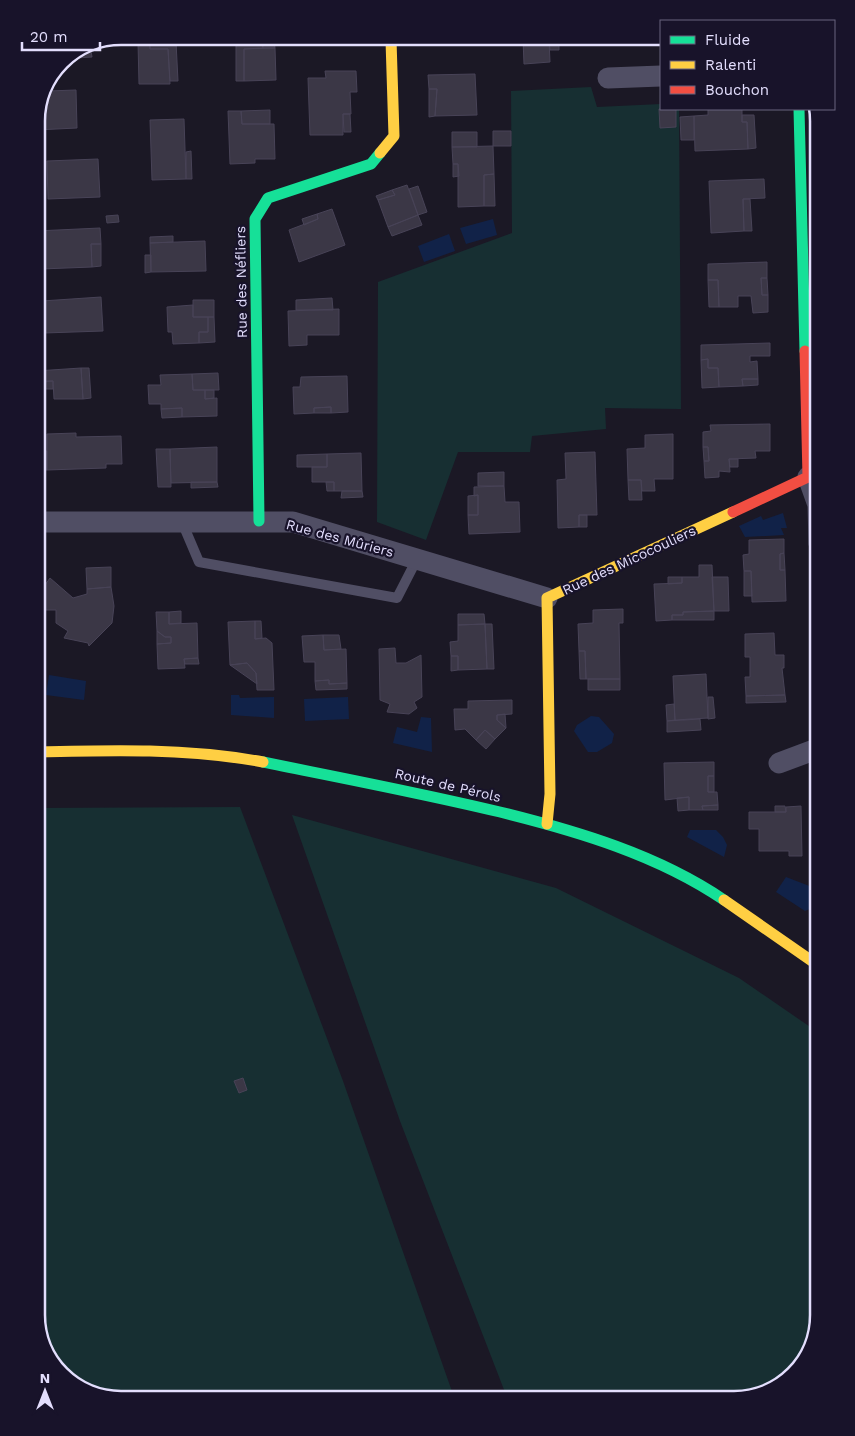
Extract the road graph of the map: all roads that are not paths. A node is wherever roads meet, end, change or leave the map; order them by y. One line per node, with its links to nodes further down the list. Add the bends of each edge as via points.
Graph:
1 (391, 45): 7 (street, Rue des Néfliers, via 394,136 371,164 268,198 255,219)
2 (660, 76): 3 (street)
3 (608, 78)
4 (799, 110): 5 (street)
5 (808, 477): 6 (street); 11 (street, Rue des Micocouliers)
6 (810, 483)
7 (259, 521): 9 (street, Rue des Mûriers); 10 (street, Rue des Mûriers, via 293,522)
8 (45, 522): 9 (street, Rue des Mûriers)
9 (182, 522): 10 (lane, via 199,562 396,598)
10 (417, 558): 11 (street, Rue des Mûriers)
11 (547, 598): 15 (street, Rue des Micocouliers, via 550,794)
12 (810, 751): 14 (street)
13 (45, 752): 15 (street, Route de Pérols, via 142,749 240,758 426,794)
14 (779, 763)
15 (547, 824): 16 (street, Route de Pérols, via 632,852 709,890)
16 (810, 960)

